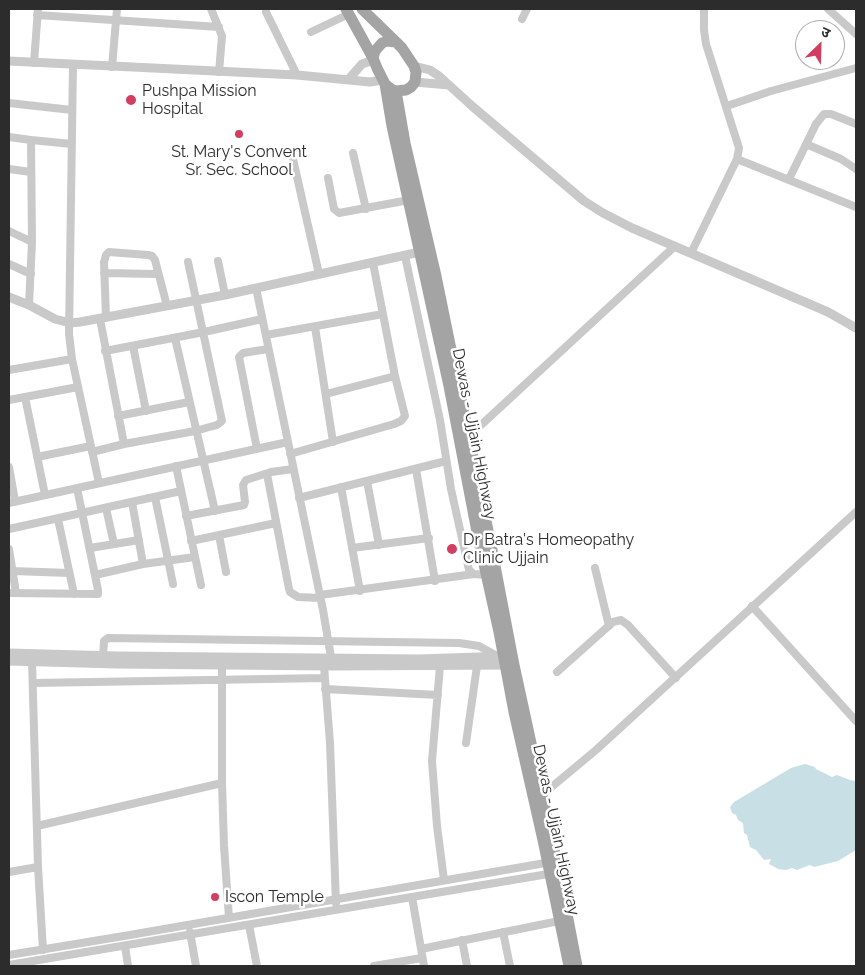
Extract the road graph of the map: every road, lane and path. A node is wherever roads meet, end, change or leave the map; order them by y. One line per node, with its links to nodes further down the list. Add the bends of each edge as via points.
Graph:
1 (78, 9): 11 (street)
2 (117, 9): 13 (street)
3 (211, 9): 14 (street)
4 (362, 9): 17 (main road)
5 (527, 9): 12 (street)
6 (704, 9): 33 (street, via 706,44)
7 (828, 9): 16 (street)
8 (347, 11): 15 (street); 18 (main road, Dewas - Ujjain Highway)
9 (38, 12): 11 (street); 20 (street)
10 (266, 12): 26 (street)
11 (78, 18): 13 (street)
12 (522, 20)
13 (116, 21): 14 (street); 23 (street)
14 (219, 27): 25 (street, via 222,36)
15 (311, 32)
16 (856, 34)
17 (396, 42): 18 (main road, via 382,43 375,51); 22 (main road)
18 (374, 59): 27 (street, via 362,64); 28 (main road, Dewas - Ujjain Highway)
19 (9, 61): 20 (street)
20 (34, 63): 21 (street)
21 (73, 65): 23 (street); 34 (street)
22 (414, 66): 29 (main road); 30 (street, via 430,70)
23 (112, 67): 25 (street)
24 (856, 68): 33 (street)
25 (219, 72): 26 (street)
26 (296, 75): 27 (street)
27 (348, 80): 28 (street)
28 (384, 82): 31 (main road); 48 (main road, Dewas - Ujjain Highway)
29 (415, 82): 30 (street); 31 (main road, via 406,90)
30 (449, 85): 53 (street, via 584,201 617,221)
31 (396, 91): 54 (main road, Dewas - Ujjain Highway)
32 (9, 103): 34 (street)
33 (727, 106): 42 (street, via 739,148)
34 (72, 110): 38 (street)
35 (856, 124): 39 (street, via 824,114)
36 (9, 137): 37 (street)
37 (31, 140): 38 (street); 45 (street)
38 (72, 144): 74 (street)
39 (806, 144): 44 (street); 47 (street)
40 (353, 153): 50 (street)
41 (293, 159): 64 (street)
42 (737, 159): 47 (street); 55 (street)
43 (9, 169): 45 (street)
44 (856, 169)
45 (30, 172): 52 (street)
46 (328, 178): 50 (street, via 336,211 343,214)
47 (789, 179): 49 (street)
48 (409, 200): 50 (street); 54 (main road, Dewas - Ujjain Highway)
49 (856, 207)
50 (366, 209)
51 (9, 231): 52 (street)
52 (32, 242): 62 (street)
53 (674, 246): 55 (street); 94 (street)
54 (425, 251): 56 (street); 94 (main road, Dewas - Ujjain Highway)
55 (691, 253): 76 (street, via 828,312)
56 (405, 256): 59 (street); 103 (street)
57 (218, 261): 66 (street)
58 (188, 262): 68 (street)
59 (372, 263): 64 (street); 71 (street)
60 (9, 264): 62 (street)
61 (104, 273): 63 (street); 63 (street, via 104,258 112,252 152,256); 72 (street)
62 (31, 274): 69 (street)
63 (158, 274): 70 (street)
64 (319, 274): 65 (street)
65 (256, 288): 66 (street); 73 (street)
66 (225, 295): 68 (street)
67 (9, 297): 69 (street)
68 (197, 300): 70 (street); 77 (street)
69 (29, 305): 74 (street)
70 (167, 306): 72 (street)
71 (383, 314): 75 (street); 85 (street)
72 (103, 318): 74 (street); 82 (street)
73 (262, 319): 77 (street); 78 (street)
74 (70, 323): 83 (street)
75 (315, 326): 78 (street); 87 (street)
76 (856, 328)
77 (204, 332): 79 (street); 93 (street, via 222,418 216,425)
78 (266, 335): 81 (street)
79 (175, 338): 80 (street); 90 (street)
80 (133, 346): 82 (street); 91 (street)
81 (268, 348): 95 (street); 99 (street, via 239,357)
82 (105, 351): 92 (street)
83 (72, 359): 84 (street); 86 (street)
84 (9, 370)
85 (395, 376): 87 (street); 96 (street, via 406,413 404,419)
86 (78, 387): 88 (street); 98 (street)
87 (326, 394): 96 (street)
88 (25, 397): 89 (street); 101 (street)
89 (9, 400)
90 (189, 402): 91 (street); 93 (street)
91 (146, 411): 92 (street)
92 (118, 416): 97 (street)
93 (195, 431): 97 (street); 102 (street)
94 (464, 440): 145 (main road, Dewas - Ujjain Highway); 160 (main road, Dewas - Ujjain Highway, via 492,550)
95 (288, 442): 99 (street); 100 (street)
96 (333, 442): 100 (street)
97 (124, 444): 98 (street)
98 (92, 448): 101 (street); 110 (street)
99 (257, 448): 102 (street)
100 (290, 454): 106 (street)
101 (37, 457): 114 (street)
102 (203, 460): 104 (street); 120 (street)
103 (446, 461): 107 (street); 143 (street, via 470,570)
104 (176, 466): 110 (street); 113 (street)
105 (9, 468): 117 (street)
106 (293, 468): 108 (street); 116 (street)
107 (416, 469): 109 (street); 128 (street)
108 (267, 474): 120 (street, via 244,483 244,504); 125 (street)
109 (367, 481): 111 (street); 132 (street)
110 (99, 483): 112 (street)
111 (341, 487): 116 (street); 134 (street)
112 (77, 488): 114 (street); 122 (street)
113 (181, 492): 115 (street); 123 (street)
114 (45, 496): 117 (street)
115 (155, 497): 118 (street); 137 (street)
116 (299, 498): 152 (street)
117 (12, 502)
118 (132, 502): 119 (street); 129 (street)
119 (106, 508): 122 (street); 131 (street)
120 (215, 511): 123 (street)
121 (856, 512): 153 (street)
122 (83, 514): 124 (street); 133 (street)
123 (186, 516): 130 (street)
124 (58, 519): 126 (street); 142 (street)
125 (276, 523): 127 (street); 152 (street, via 290,592 302,599)
126 (9, 529)
127 (219, 535): 130 (street); 141 (street)
128 (429, 538): 132 (street); 146 (street)
129 (139, 540): 131 (street); 138 (street)
130 (192, 540): 136 (street)
131 (114, 544): 133 (street)
132 (379, 545): 134 (street)
133 (90, 548): 144 (street)
134 (352, 548): 149 (street)
135 (9, 549): 140 (street)
136 (195, 557): 137 (street); 148 (street)
137 (168, 562): 138 (street); 147 (street)
138 (144, 564): 144 (street)
139 (595, 568): 154 (street)
140 (13, 571): 142 (street); 150 (street)
141 (226, 572)
142 (69, 573): 151 (street)
143 (474, 574): 145 (street); 146 (street)
144 (95, 575): 151 (street, via 98,594)
145 (487, 575): 160 (main road, Dewas - Ujjain Highway)
146 (436, 580): 149 (street)
147 (173, 584)
148 (201, 585)
149 (360, 590): 152 (street)
150 (12, 593): 151 (street)
151 (74, 594)
152 (320, 597): 155 (street)
153 (752, 606): 169 (street); 174 (street)
154 (609, 626): 166 (street); 169 (street, via 617,621 625,622)
155 (328, 641): 157 (street, via 106,638); 160 (street, via 459,643 479,646); 162 (street)
156 (9, 653): 157 (street)
157 (103, 656): 159 (street)
158 (9, 660): 161 (street)
159 (117, 660): 161 (street); 162 (street); 163 (street)
160 (506, 660): 162 (street); 165 (street); 173 (main road, Dewas - Ujjain Highway)
161 (32, 661): 170 (street)
162 (329, 663): 163 (street); 164 (street); 168 (street)
163 (222, 664): 167 (street)
164 (440, 666): 165 (street); 172 (street)
165 (477, 666): 175 (street)
166 (557, 672)
167 (222, 678): 168 (street); 170 (street); 176 (street)
168 (325, 678): 171 (street)
169 (676, 678): 177 (street)
170 (34, 683): 178 (street)
171 (326, 689): 172 (street); 184 (street)
172 (438, 695): 182 (street, via 432,761)
173 (518, 706): 177 (main road, Dewas - Ujjain Highway); 180 (main road, Dewas - Ujjain Highway)
174 (856, 721)
175 (466, 743)
176 (222, 783): 178 (street); 186 (street)
177 (542, 795): 180 (main road, Dewas - Ujjain Highway)
178 (37, 826): 179 (street)
179 (38, 867): 181 (street); 195 (street)
180 (553, 867): 182 (street); 183 (street); 187 (main road, Dewas - Ujjain Highway); 206 (main road, Dewas - Ujjain Highway)
181 (9, 872)
182 (444, 880): 184 (street)
183 (412, 897): 185 (street); 194 (street)
184 (336, 900): 185 (street); 186 (street)
185 (336, 911): 189 (street)
186 (229, 918): 188 (street)
187 (559, 921): 190 (street); 205 (main road, Dewas - Ujjain Highway)
188 (189, 925): 191 (street); 195 (street)
189 (250, 925): 191 (street); 201 (street)
190 (503, 932): 192 (street); 204 (street)
191 (190, 935): 193 (street); 200 (street)
192 (462, 940): 194 (street); 203 (street)
193 (126, 946): 198 (street); 199 (street)
194 (421, 949): 197 (street)
195 (43, 950): 196 (street)
196 (9, 955)
197 (423, 962): 202 (street)
198 (9, 965)
199 (128, 966)
200 (196, 966)
201 (257, 966)
202 (374, 966)
203 (467, 966)
204 (510, 966)
205 (569, 966)
206 (577, 966)

